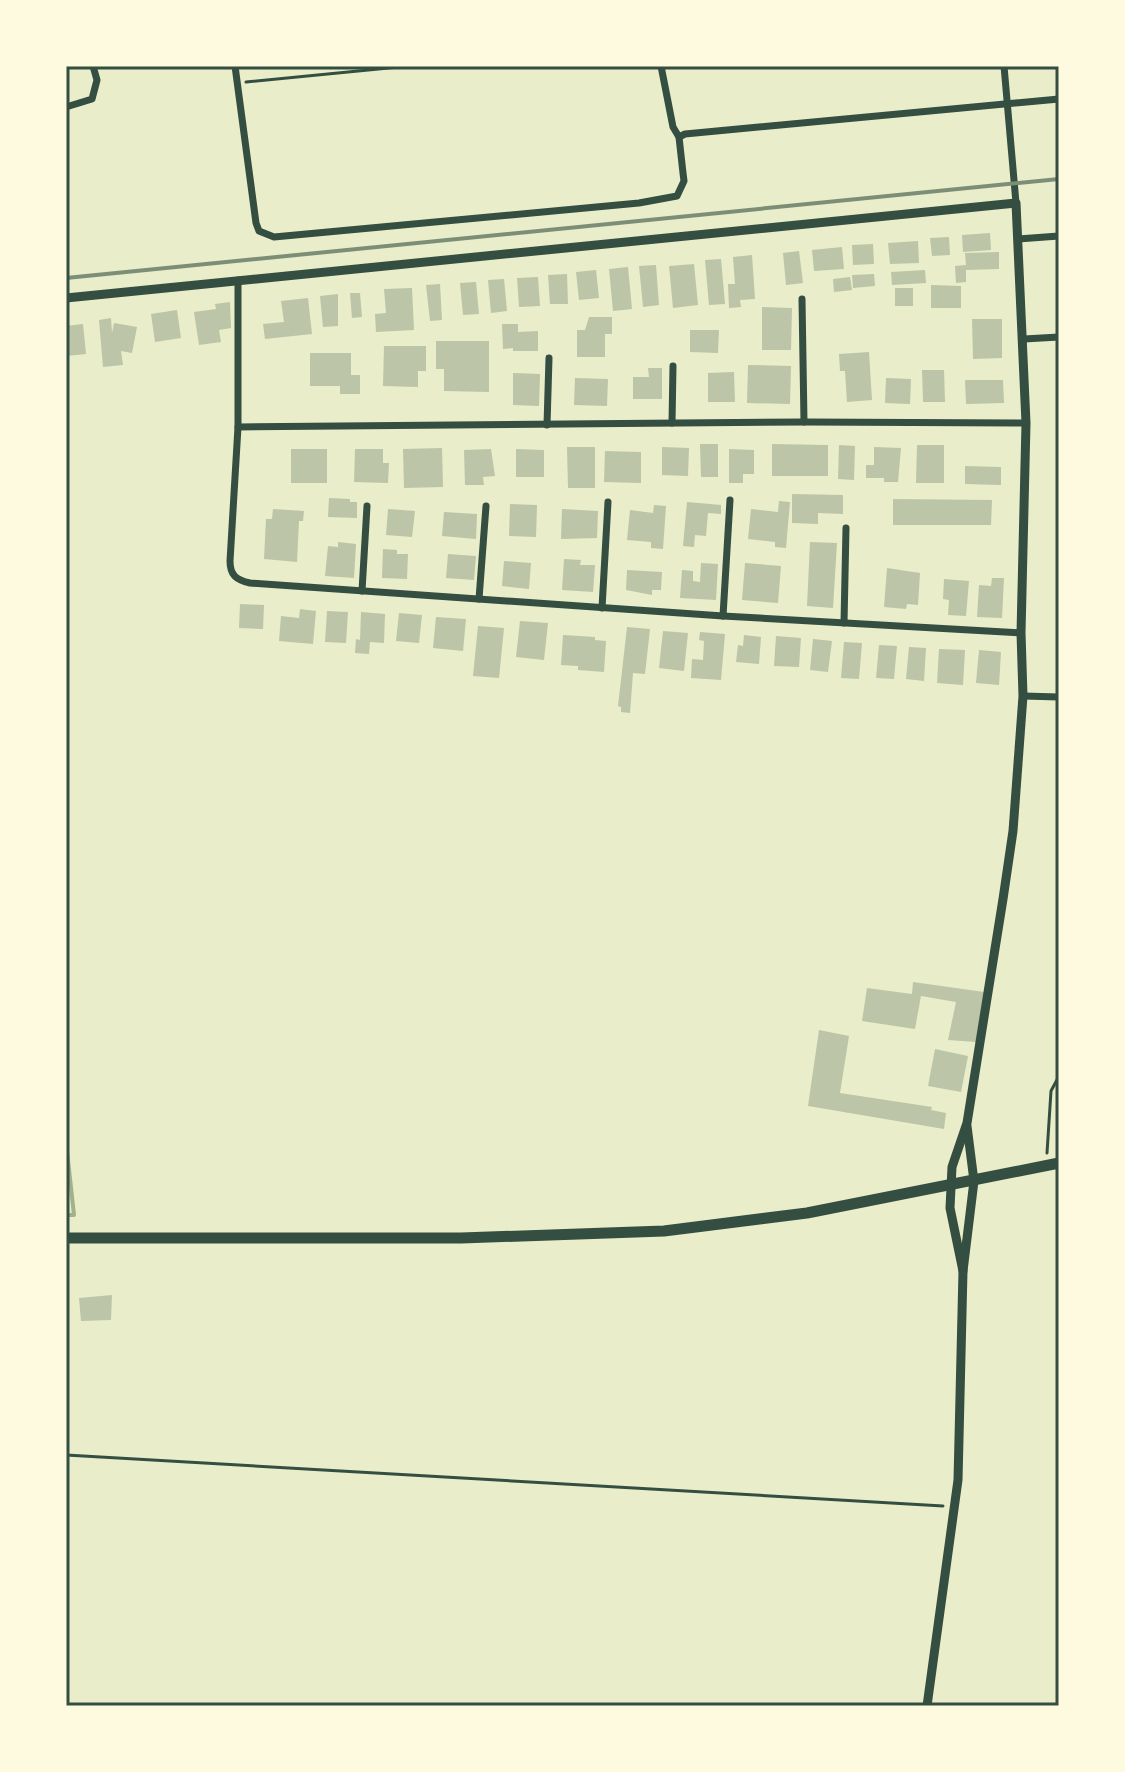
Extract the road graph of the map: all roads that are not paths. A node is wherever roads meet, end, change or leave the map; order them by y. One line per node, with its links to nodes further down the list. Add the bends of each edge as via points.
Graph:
1 (93, 66): 7 (street, via 97,80 92,99)
2 (235, 66): 8 (street, via 256,223 259,231 274,237 665,199 677,196 684,181)
3 (661, 66): 8 (street)
4 (1004, 66): 6 (street)
5 (1059, 99): 6 (street)
6 (1009, 103): 8 (street); 9 (street)
7 (66, 107)
8 (679, 137)
9 (1016, 203): 11 (street); 12 (street)
10 (1059, 236): 11 (street)
11 (1018, 239): 16 (street)
12 (238, 280): 13 (street); 23 (street)
13 (66, 298)
14 (802, 299): 19 (street)
15 (1059, 337): 16 (street)
16 (1024, 339): 21 (street)
17 (549, 358): 22 (street)
18 (673, 366): 20 (street)
19 (804, 422): 20 (street); 21 (street)
20 (672, 423): 22 (street)
21 (1026, 423): 34 (street)
22 (547, 425): 23 (street)
23 (238, 427): 29 (street, via 230,561 234,577 250,583)
24 (730, 500): 32 (street)
25 (608, 502): 31 (street)
26 (367, 506): 29 (street)
27 (486, 506): 30 (street)
28 (846, 528): 33 (street)
29 (362, 591): 30 (street)
30 (479, 599): 31 (street)
31 (602, 608): 32 (street)
32 (723, 616): 33 (street)
33 (844, 623): 34 (street)
34 (1021, 633): 35 (street)
35 (1023, 696): 36 (street); 37 (street, via 1013,831)
36 (1059, 697)
37 (967, 1123): 39 (street); 40 (street)
38 (1059, 1163): 39 (main road)
39 (974, 1181): 40 (main road); 42 (street)
40 (951, 1186): 41 (main road, via 807,1213 664,1231 461,1238); 42 (street, via 950,1208)
41 (66, 1238)
42 (963, 1271): 43 (street, via 958,1480)
43 (927, 1706)

